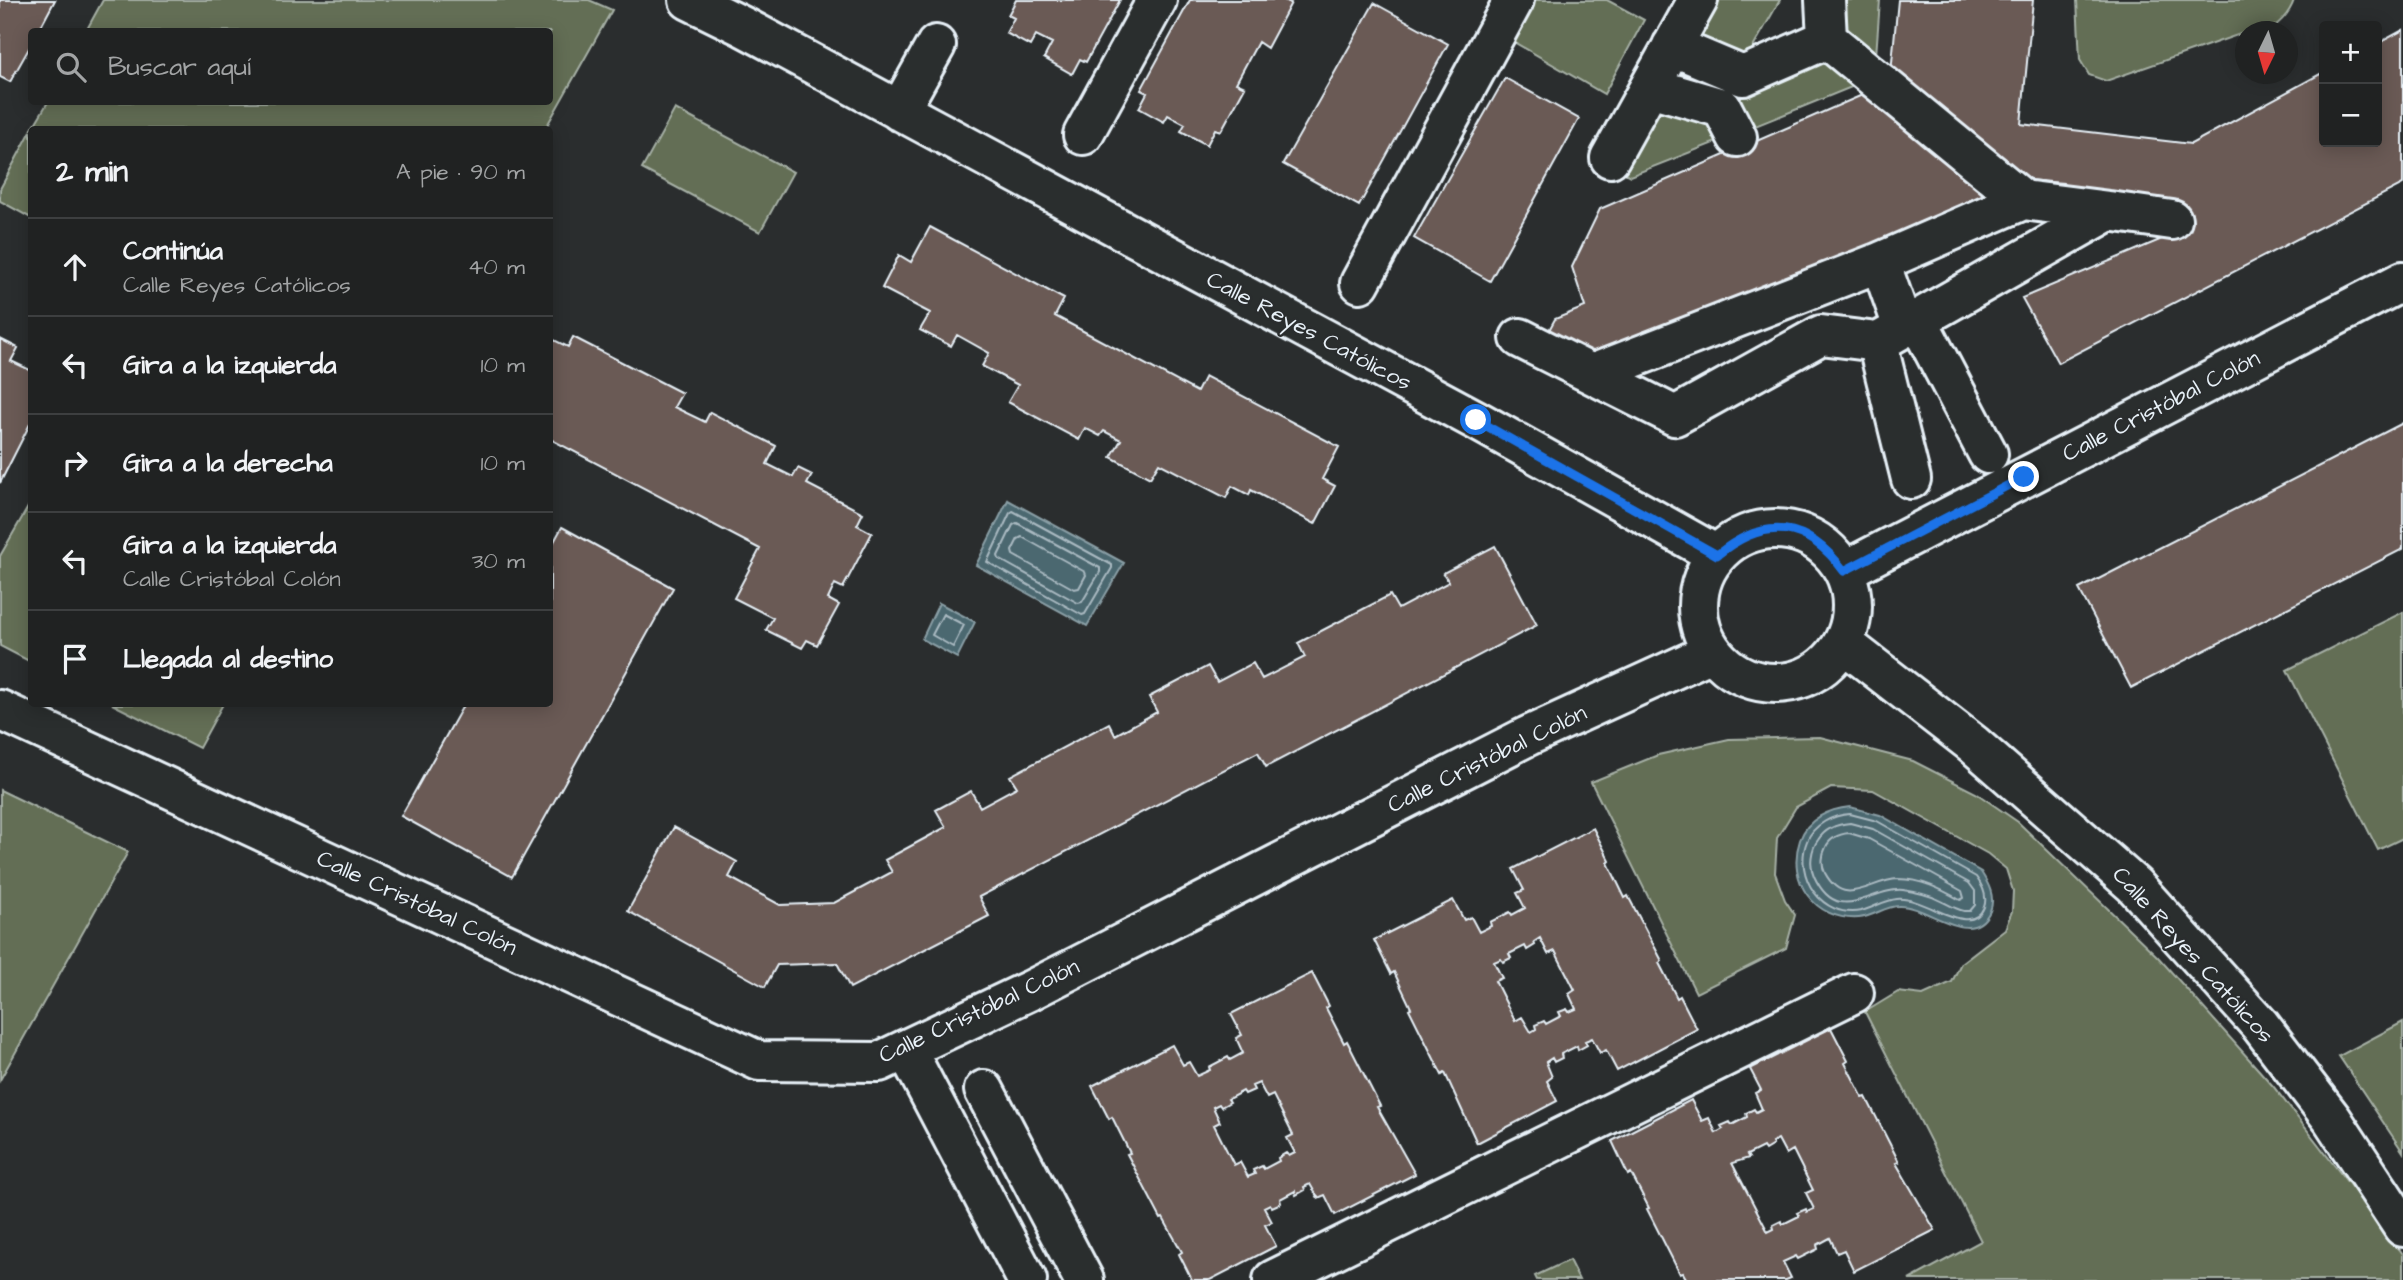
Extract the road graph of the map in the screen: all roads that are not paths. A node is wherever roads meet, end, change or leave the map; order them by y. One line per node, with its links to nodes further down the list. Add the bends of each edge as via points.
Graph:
1 (689, 0): 10 (street, Calle Reyes Católicos)
2 (1157, 0): 11 (street)
3 (1514, 0): 19 (street)
4 (1698, 0): 8 (street)
5 (1825, 0): 6 (street)
6 (1827, 39): 8 (street, via 1743,76); 14 (street)
7 (936, 45): 10 (street)
8 (1672, 46): 9 (street)
9 (1650, 87): 12 (street, via 1722,108); 13 (street)
10 (899, 111): 25 (street, Calle Reyes Católicos, via 1476,420)
11 (1083, 135)
12 (1737, 137)
13 (1610, 158)
14 (2022, 200): 15 (street); 17 (street)
15 (2109, 211): 16 (street); 20 (street)
16 (2172, 220)
17 (1880, 262): 20 (street); 22 (street)
18 (2403, 281): 26 (street, Calle Cristóbal Colón)
19 (1360, 283)
20 (1899, 330): 22 (street, via 1821,335 1675,415); 23 (street); 24 (street)
21 (1520, 338): 22 (street)
22 (1592, 374)
23 (1988, 454)
24 (1911, 479)
25 (1717, 555): 26 (street, via 1737,539 1760,530 1785,530 1808,537 1829,551); 28 (street, via 1703,576 1698,602 1700,628)
26 (1844, 571): 27 (street, via 1852,619)
27 (1843, 643): 28 (street, via 1827,663 1806,677 1780,683 1754,680 1731,670); 33 (street, Calle Reyes Católicos, via 1973,744 2134,885 2260,1025 2332,1119)
28 (1712, 652): 31 (street, Calle Cristóbal Colón, via 1528,736)
29 (0, 710): 31 (street, Calle Cristóbal Colón, via 759,1061 879,1062)
30 (1854, 993): 36 (street)
31 (906, 1049): 34 (street)
32 (985, 1090): 35 (street)
33 (2403, 1227)
34 (1027, 1280)
35 (1084, 1280)
36 (1273, 1280)

